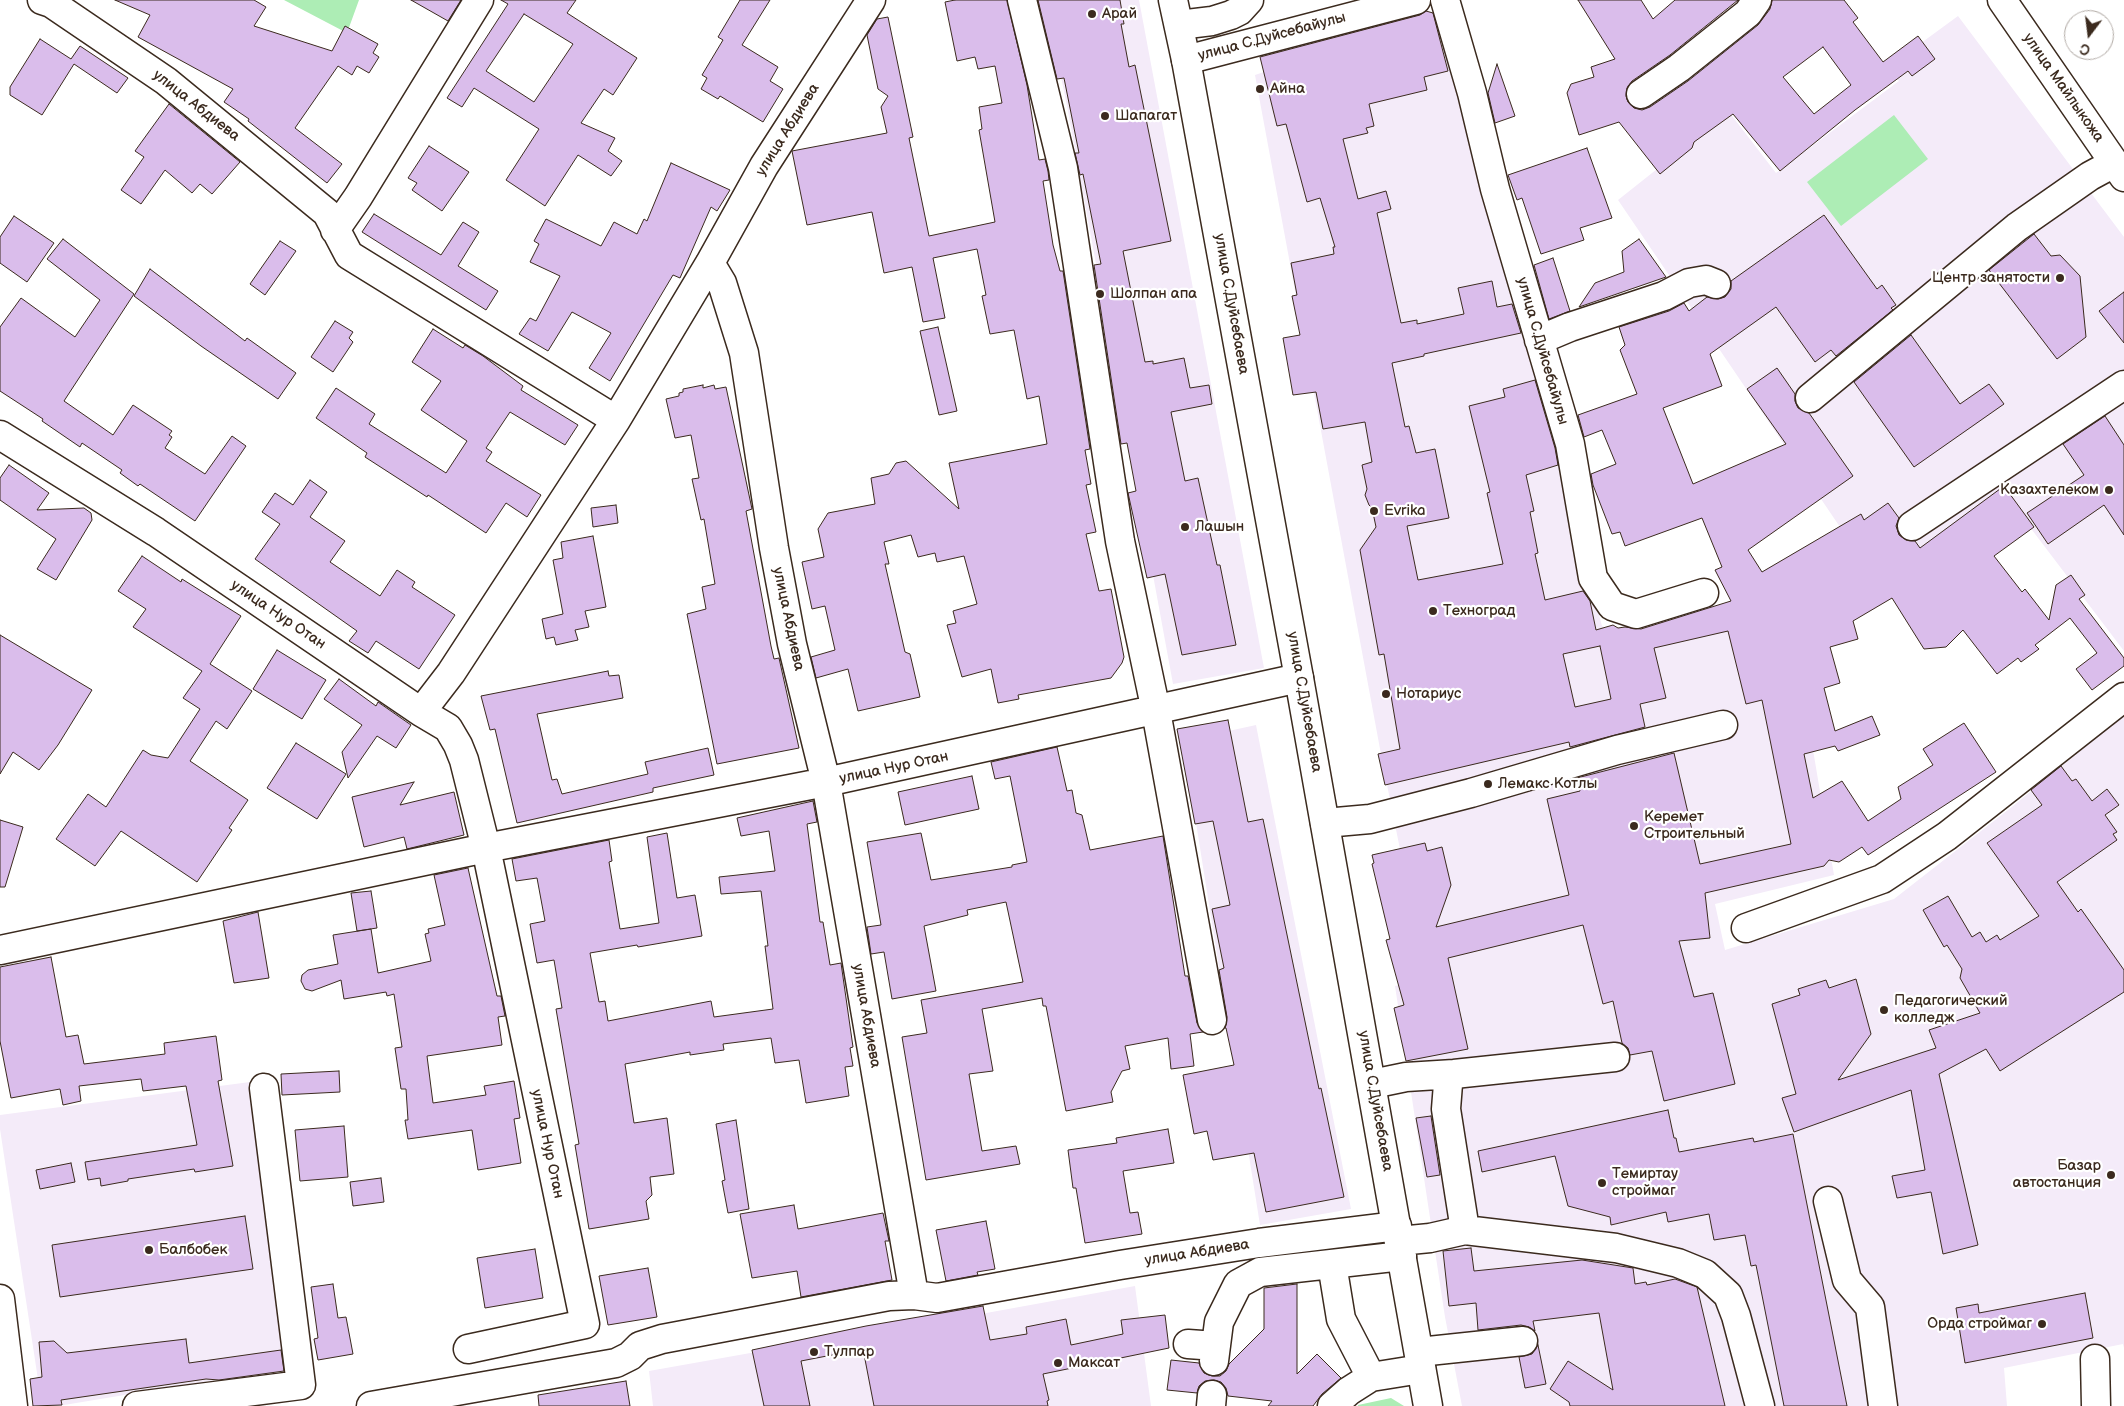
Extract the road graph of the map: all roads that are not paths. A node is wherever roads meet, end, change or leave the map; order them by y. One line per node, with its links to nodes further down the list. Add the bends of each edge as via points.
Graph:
1 (42, 0): 14 (street, улица Абдиева, via 166,81 327,213)
2 (479, 0): 14 (street)
3 (871, 0): 15 (street, улица Абдиева, via 764,166)
4 (1022, 0): 26 (street, via 1063,168 1120,541)
5 (1249, 0): 10 (street, via 1239,11 1212,20)
6 (1416, 0): 11 (street, улица С.Дуйсебайулы)
7 (1445, 0): 17 (street, улица С.Дуйсебайулы)
8 (1758, 0): 12 (street, via 1748,13)
9 (2002, 0): 13 (street, улица Майлыкожа)
10 (1176, 13): 11 (street, улица С.Дуйсебаева)
11 (1186, 60): 24 (street, улица С.Дуйсебаева)
12 (1641, 94)
13 (2120, 168): 19 (street, via 2090,176 2017,227)
14 (335, 230): 20 (street, улица Абдиева, via 349,255)
15 (710, 263): 20 (street, улица Абдиева); 29 (street, улица Абдиева, via 722,284 744,353 792,644)
16 (1716, 284): 17 (street, via 1706,280 1689,283 1664,296)
17 (1539, 340): 23 (street, улица С.Дуйсебайулы, via 1570,444 1593,578 1612,606 1636,614)
18 (2124, 385): 22 (street)
19 (1810, 398)
20 (616, 420): 27 (street, улица Абдиева, via 452,673)
21 (0, 435): 27 (street, улица Нур Отан, via 156,532)
22 (1912, 526)
23 (1704, 593)
24 (1300, 678): 26 (street, улица Нур Отан); 30 (street, улица С.Дуйсебаева)
25 (2124, 697): 32 (street, via 1947,836 1882,879)
26 (1156, 711): 29 (street, улица Нур Отан); 34 (street)
27 (421, 712): 31 (street, улица Нур Отан, via 448,728 458,745)
28 (1723, 725): 30 (street, via 1617,750 1370,819)
29 (826, 782): 31 (street, улица Нур Отан); 43 (street, улица Абдиева)
30 (1325, 823): 37 (street, улица С.Дуйсебаева)
31 (486, 848): 33 (street, улица Нур Отан); 48 (street, улица Нур Отан, via 585,1324)
32 (1746, 928)
33 (0, 950)
34 (1212, 1020)
35 (1615, 1057): 36 (street)
36 (1454, 1074): 37 (street, via 1406,1077); 40 (street, via 1448,1084 1446,1109)
37 (1372, 1084): 41 (street, улица С.Дуйсебаева)
38 (264, 1088): 53 (street, via 301,1385)
39 (1828, 1201): 58 (street, via 1847,1280 1870,1307)
40 (1466, 1230): 41 (street); 57 (street, via 1616,1248 1678,1263 1705,1274 1728,1295)
41 (1399, 1241): 42 (street); 43 (street, улица Абдиева, via 1259,1243 937,1298); 50 (street, улица С.Дуйсебаева)
42 (1332, 1264): 46 (street, via 1260,1272 1238,1284 1219,1322 1215,1354); 51 (street, via 1341,1318)
43 (914, 1295): 54 (street, via 889,1296 662,1339 640,1346 616,1363)
44 (0, 1299): 47 (street)
45 (1523, 1341): 50 (street, via 1446,1351)
46 (1188, 1344)
47 (3, 1346): 52 (street)
48 (468, 1349)
49 (2095, 1359): 59 (street)
50 (1420, 1361): 51 (street); 56 (street, улица С.Дуйсебаева)
51 (1371, 1377): 55 (street)
52 (13, 1406)
53 (137, 1406)
54 (372, 1406)
55 (1332, 1406)
56 (1428, 1406)
57 (1760, 1406)
58 (1883, 1406)
59 (2096, 1406)

